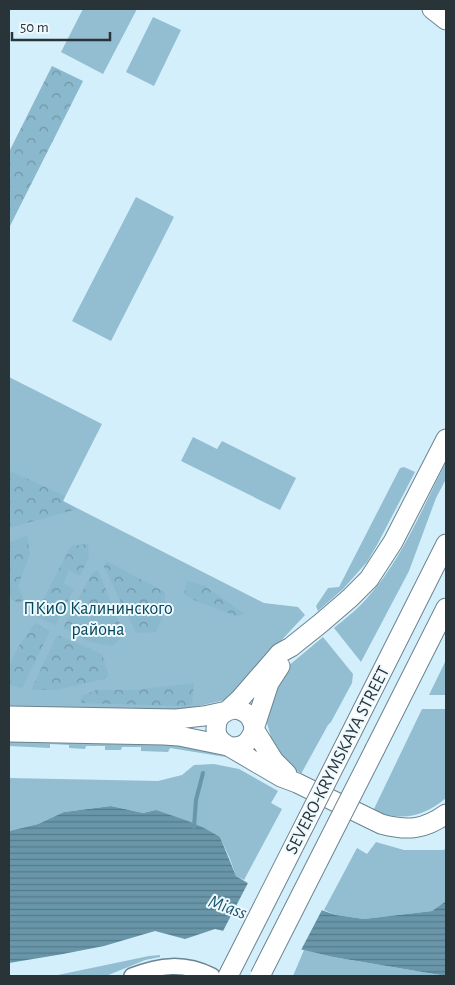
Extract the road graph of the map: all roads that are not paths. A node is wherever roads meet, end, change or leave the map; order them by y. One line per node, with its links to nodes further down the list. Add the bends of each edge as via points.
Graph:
1 (432, 9): 2 (main road)
2 (446, 20)
3 (446, 439): 6 (main road, via 393,542 369,579)
4 (446, 544): 16 (main road, SEVERO-KRYMSKAYA STREET, bridge)
5 (446, 608): 17 (main road, SEVERO-KRYMSKAYA STREET, bridge)
6 (291, 647): 7 (main road, via 280,653); 9 (main road, via 269,683)
7 (227, 710): 8 (main road, via 176,719); 9 (main road, via 246,713); 11 (main road, via 217,721 216,729 217,736)
8 (9, 716)
9 (254, 729): 11 (main road, via 245,744); 12 (main road, via 274,761)
10 (9, 732): 11 (main road, via 164,735)
11 (228, 746): 12 (main road)
12 (297, 783): 13 (main road, via 394,828 426,825)
13 (446, 814)
14 (132, 976): 15 (street, via 175,966 189,967)
15 (212, 976)
16 (228, 976)
17 (260, 976)

